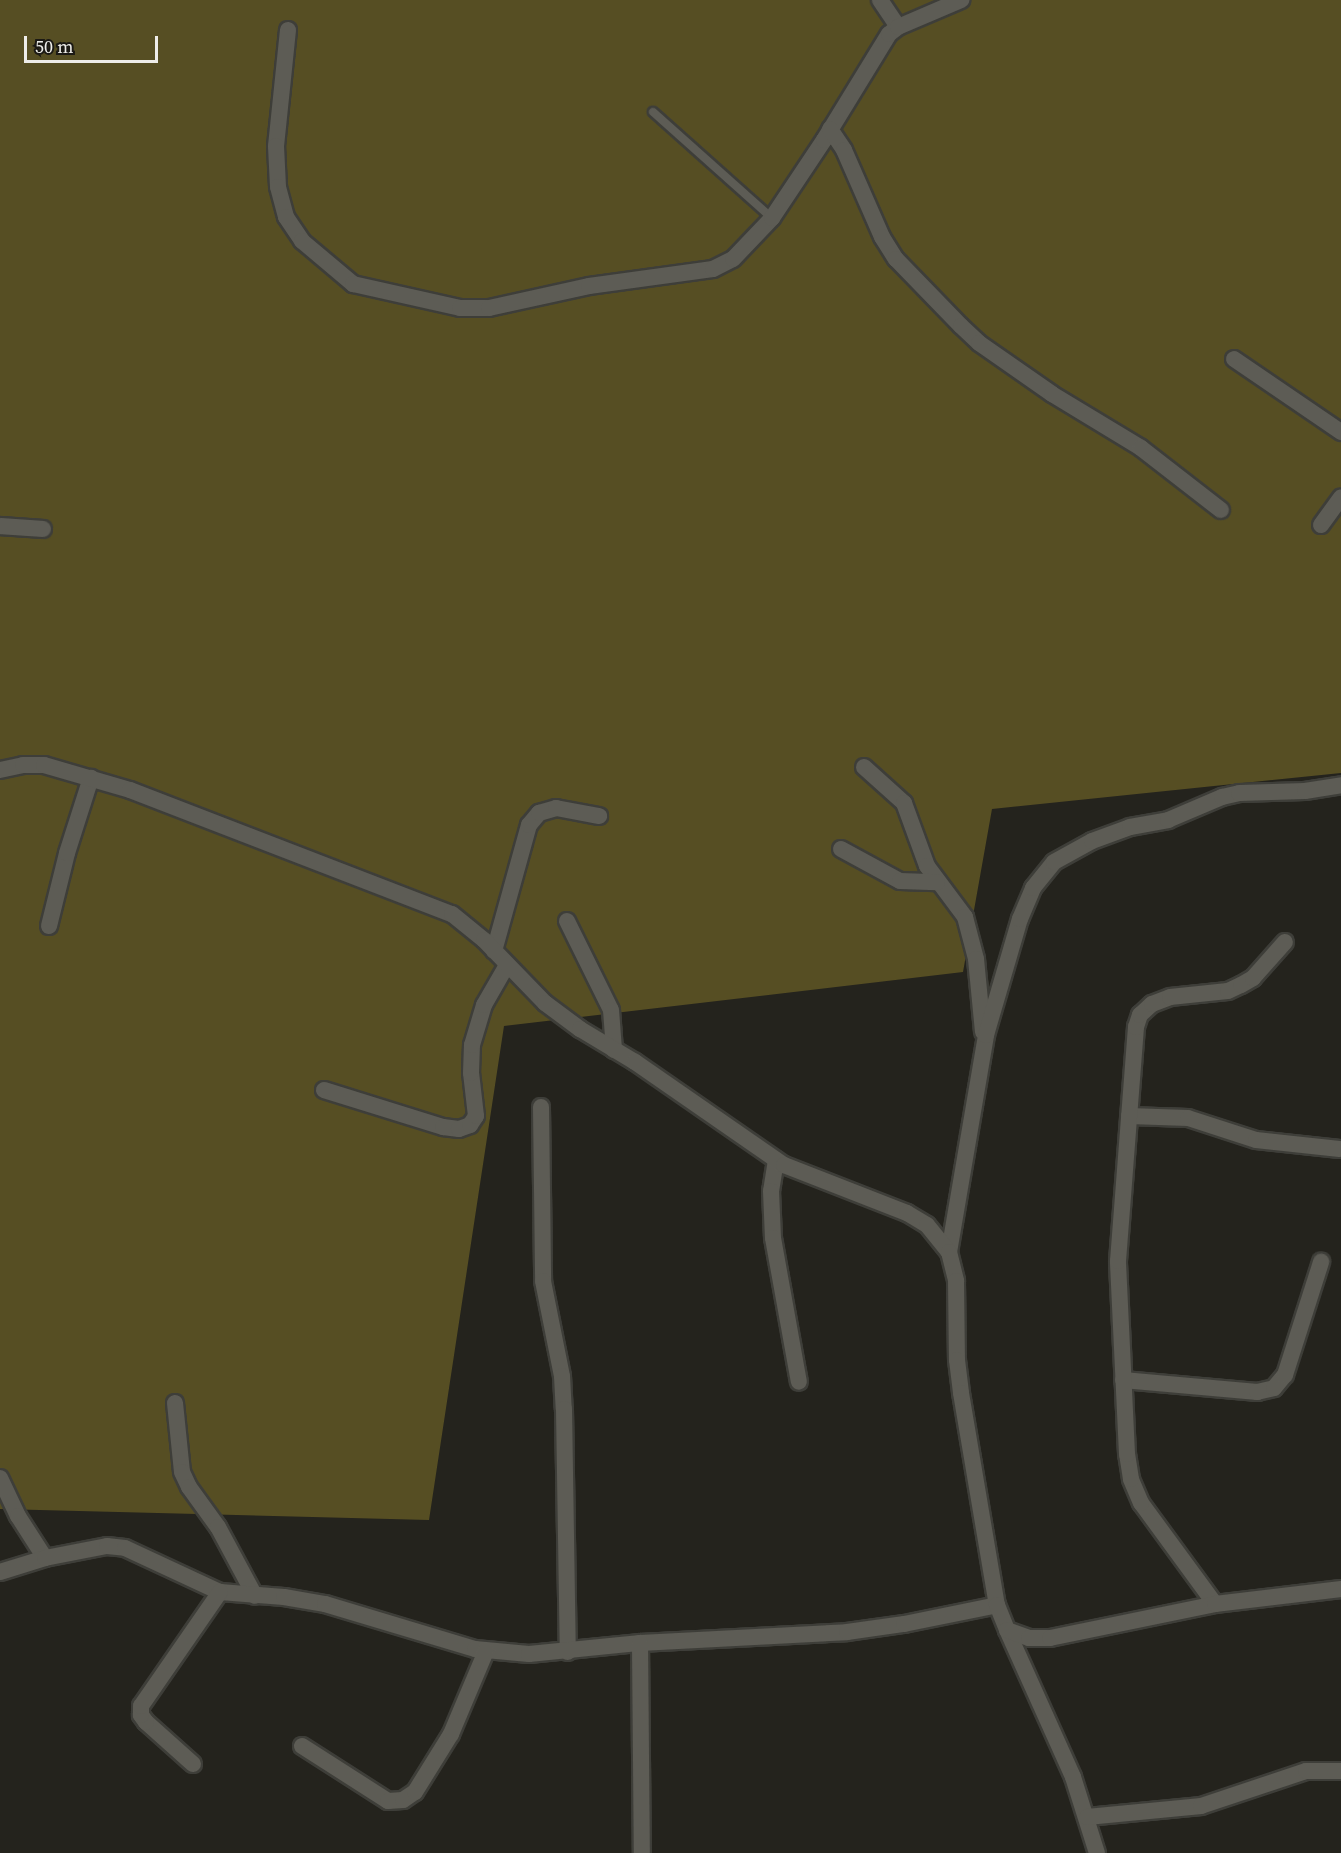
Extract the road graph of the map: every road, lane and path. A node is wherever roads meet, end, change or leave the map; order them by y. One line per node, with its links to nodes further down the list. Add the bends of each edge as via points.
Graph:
1 (880, 0): 3 (street)
2 (961, 0): 3 (street)
3 (898, 27): 6 (street, via 883,41)
4 (288, 30): 7 (street, via 276,146 278,187 286,218 302,242 352,284 460,308 489,308 589,286 713,269 733,260)
5 (653, 112): 7 (lane)
6 (830, 129): 7 (street); 11 (street, via 854,169 862,196 896,259 961,326 1052,394 1141,448)
7 (772, 218)
8 (1234, 359): 9 (street)
9 (1341, 432)
10 (1341, 497): 12 (street)
11 (1221, 510)
12 (1321, 525)
13 (0, 526): 14 (street)
14 (43, 529)
15 (864, 766): 21 (street, via 904,803 921,852)
16 (0, 770): 17 (street, via 44,765)
17 (91, 778): 23 (street); 25 (street, via 452,914)
18 (1341, 785): 27 (street, via 1222,797 1168,820 1121,830 1054,862 1034,888 1020,919)
19 (598, 816): 25 (street, via 556,808 539,813 529,825)
20 (842, 849): 21 (street, via 900,881)
21 (937, 882): 27 (street, via 964,917 972,940)
22 (567, 921): 28 (street, via 611,1010)
23 (49, 926)
24 (1285, 942): 31 (street, via 1241,985 1228,991 1170,997 1152,1004 1140,1016)
25 (494, 951): 26 (street)
26 (507, 965): 28 (street, via 545,1002); 29 (street, via 484,1005 472,1045 476,1116 470,1125 459,1129 443,1127)
27 (984, 1045): 34 (street)
28 (614, 1050): 33 (street)
29 (324, 1090)
30 (541, 1107): 50 (street, via 543,1281 562,1376 564,1409)
31 (1129, 1116): 32 (street, via 1188,1118 1256,1140); 36 (street, via 1118,1261)
32 (1340, 1149)
33 (776, 1160): 34 (street, via 907,1213 927,1226); 37 (street, via 771,1191 773,1238)
34 (949, 1252): 46 (street, via 956,1281 957,1360)
35 (1321, 1262): 36 (street, via 1285,1375 1274,1388 1257,1392)
36 (1123, 1380): 45 (street, via 1131,1479 1141,1503)
37 (799, 1382)
38 (175, 1403): 44 (street, via 182,1472 218,1527)
39 (0, 1478): 40 (street)
40 (45, 1558): 41 (street); 43 (street, via 107,1546 125,1548)
41 (0, 1572)
42 (1341, 1589): 45 (street)
43 (220, 1592): 44 (street); 52 (street, via 141,1706 146,1722)
44 (255, 1596): 49 (street, via 325,1604 415,1634)
45 (1215, 1604): 47 (street, via 1050,1638 1029,1638)
46 (997, 1605): 47 (street); 48 (street, via 857,1630)
47 (1007, 1630): 54 (street)
48 (640, 1643): 50 (street); 55 (street)
49 (486, 1651): 50 (street); 51 (street, via 451,1734 415,1792 403,1800 388,1801)
50 (568, 1652)
51 (302, 1746)
52 (193, 1764)
53 (1341, 1771): 54 (street, via 1306,1771 1201,1806)
54 (1087, 1817): 56 (street)
55 (642, 1853)
56 (1097, 1853)

